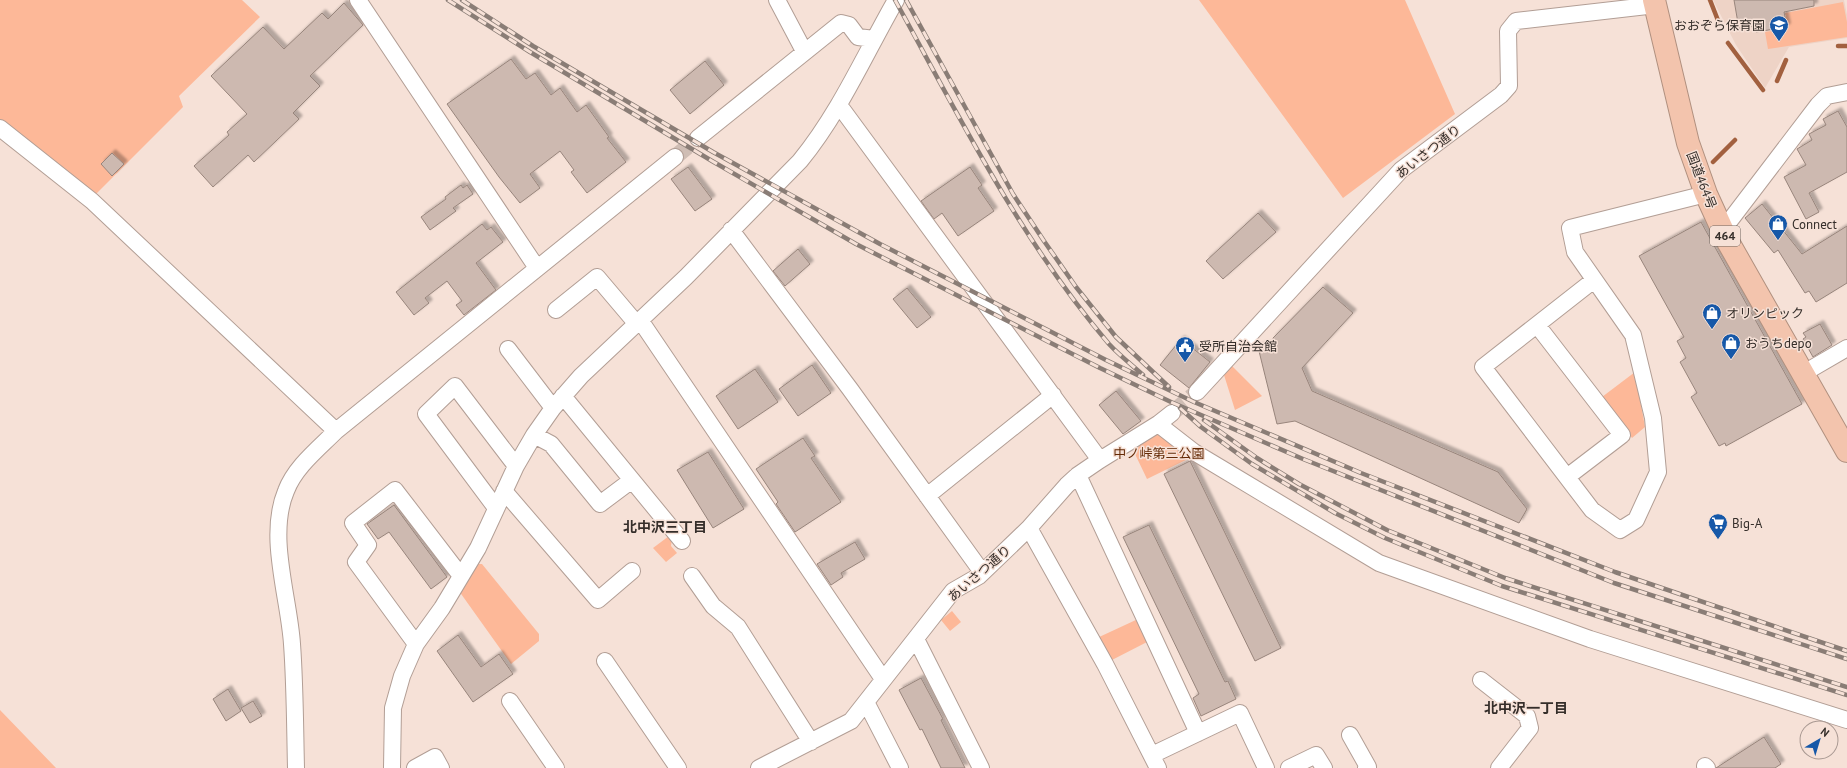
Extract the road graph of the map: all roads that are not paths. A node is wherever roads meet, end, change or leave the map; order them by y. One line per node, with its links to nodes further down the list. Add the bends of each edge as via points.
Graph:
1 (358, 0): 15 (street)
2 (777, 0): 6 (street)
3 (896, 0): 5 (street)
4 (1655, 3): 12 (highway, 国道464号 / 464, via 1688,143); 23 (street, あいさつ通り, via 1516,21 1508,31 1508,86 1501,95 1401,170)
5 (874, 39): 6 (street, via 858,37 849,25 841,23); 8 (street)
6 (804, 51): 10 (street)
7 (1847, 92): 14 (street, via 1827,96 1818,105)
8 (839, 105): 13 (street, via 816,142 800,161); 24 (street)
9 (0, 128): 28 (street, via 92,202)
10 (698, 138)
11 (675, 157): 15 (street)
12 (1706, 194): 14 (highway, 国道464号 / 464); 16 (street, via 1570,228 1575,252)
13 (731, 230): 18 (street, via 686,277); 37 (street)
14 (1722, 231): 22 (highway, 国道464号 / 464)
15 (537, 268): 28 (street)
16 (1594, 280): 19 (street); 34 (street, via 1633,335 1653,418 1658,472 1636,520 1620,530 1592,510)
17 (556, 310): 18 (street, via 597,277)
18 (638, 321): 25 (street, via 598,358); 48 (street)
19 (1537, 325): 34 (street, via 1483,367); 34 (street, via 1622,435)
20 (1847, 348): 22 (street)
21 (508, 349): 25 (street)
22 (1804, 373): 30 (highway, 国道464号 / 464)
23 (1197, 392)
24 (1053, 395): 31 (street); 37 (street)
25 (558, 402): 29 (street); 35 (street)
26 (1172, 412): 27 (street, あいさつ通り)
27 (1158, 424): 31 (street, あいさつ通り); 52 (street, via 1194,452 1379,563 1590,639)
28 (336, 431): 57 (street, via 294,477 281,505 280,563 292,643)
29 (534, 435): 32 (street); 35 (street, via 551,444 600,504)
30 (1847, 451)
31 (1100, 460): 33 (street, あいさつ通り)
32 (516, 466): 36 (street); 38 (street, via 455,386 426,414)
33 (1078, 475): 39 (street, あいさつ通り); 53 (street)
34 (1567, 477)
35 (632, 480): 40 (street)
36 (504, 491): 38 (street); 41 (street, via 598,600)
37 (927, 496): 42 (street)
38 (496, 508): 43 (street, via 478,548)
39 (1029, 528): 42 (street, あいさつ通り); 56 (street)
40 (682, 541)
41 (632, 571)
42 (982, 572): 45 (street, あいさつ通り, via 953,591)
43 (461, 576): 46 (street); 46 (street, via 395,490 353,523 368,545 356,562)
44 (692, 576): 55 (street, via 713,606 738,627)
45 (916, 639): 48 (street, あいさつ通り); 65 (street)
46 (416, 644): 58 (street, via 402,676 393,708)
47 (605, 661): 62 (street)
48 (883, 679): 51 (street, あいさつ通り)
49 (1481, 680): 70 (street, via 1527,716 1530,728)
50 (510, 701): 61 (street)
51 (866, 702): 55 (street, あいさつ通り, via 851,721); 64 (street)
52 (1847, 720)
53 (1198, 733): 56 (street); 66 (street, via 1240,713)
54 (1350, 735): 69 (street, via 1368,767)
55 (810, 742): 63 (street, あいさつ通り)
56 (1155, 762)
57 (296, 768)
58 (392, 768)
59 (415, 768): 60 (street, via 435,757)
60 (441, 768)
61 (556, 768)
62 (678, 768)
63 (759, 768)
64 (900, 768)
65 (982, 768)
66 (1266, 768)
67 (1289, 768): 68 (street, via 1316,756)
68 (1324, 768)
69 (1366, 768)
70 (1499, 768)

